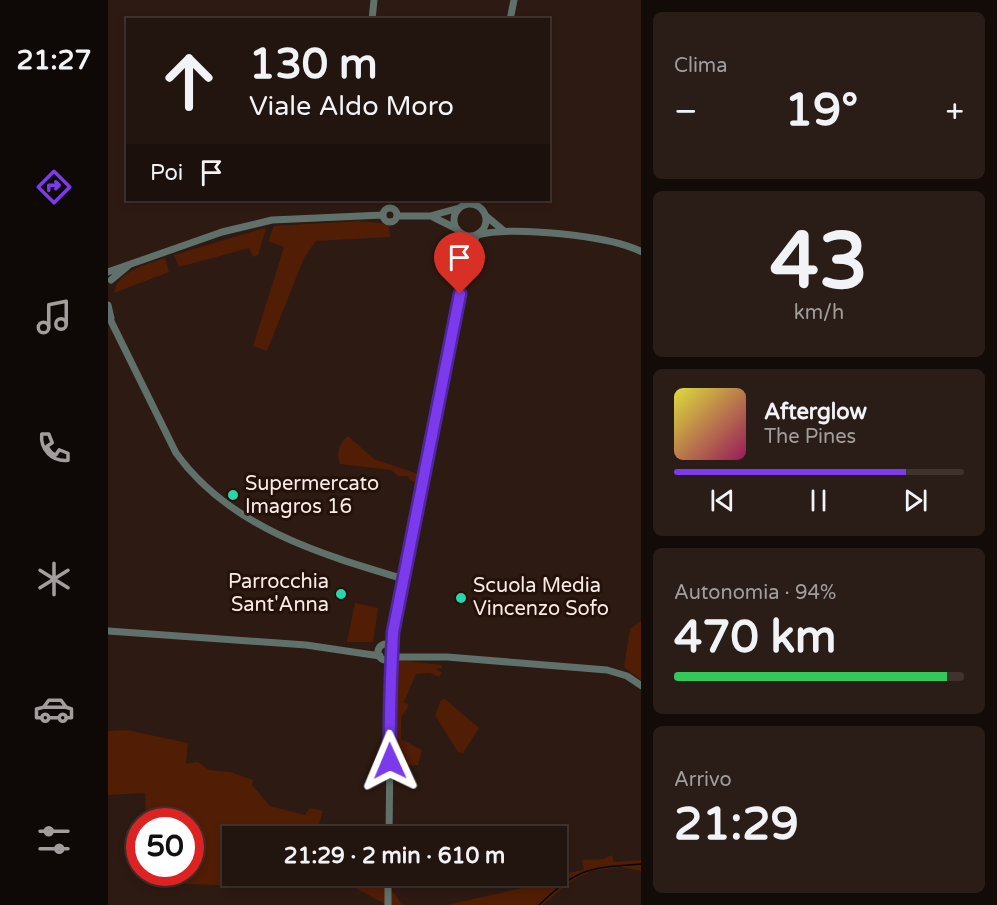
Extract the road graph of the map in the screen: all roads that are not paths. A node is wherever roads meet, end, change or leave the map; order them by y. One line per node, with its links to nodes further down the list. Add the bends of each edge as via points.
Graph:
1 (374, 0): 3 (street)
2 (514, 0): 4 (street)
3 (372, 18)
4 (510, 18)
5 (480, 201): 8 (street)
6 (389, 203): 9 (street); 10 (street)
7 (466, 204): 8 (street, via 478,206); 11 (street); 12 (street, via 455,218)
8 (484, 213): 13 (street); 15 (street, via 485,227)
9 (383, 215): 10 (street, via 389,222); 18 (street, via 272,220 222,232)
10 (397, 216): 11 (street)
11 (430, 216): 12 (street)
12 (457, 228): 14 (street)
13 (504, 231): 15 (street); 16 (street, via 570,235 629,245)
14 (465, 235): 15 (street); 17 (street)
15 (477, 235): 17 (street)
16 (641, 251)
17 (468, 254): 22 (street)
18 (109, 275): 19 (street)
19 (108, 288)
20 (108, 305): 21 (street)
21 (109, 317): 22 (street, via 169,441 206,487 236,511 273,532)
22 (404, 579): 24 (street)
23 (108, 631): 26 (street)
24 (393, 632): 25 (street); 27 (street)
25 (382, 646): 26 (street); 27 (street); 28 (street)
26 (362, 652): 28 (street)
27 (392, 653): 28 (street); 29 (street); 30 (street, via 607,670)
28 (380, 657): 29 (street)
29 (389, 675): 31 (street)
30 (641, 685)
31 (389, 826)
32 (388, 886): 33 (street)
33 (388, 905)

